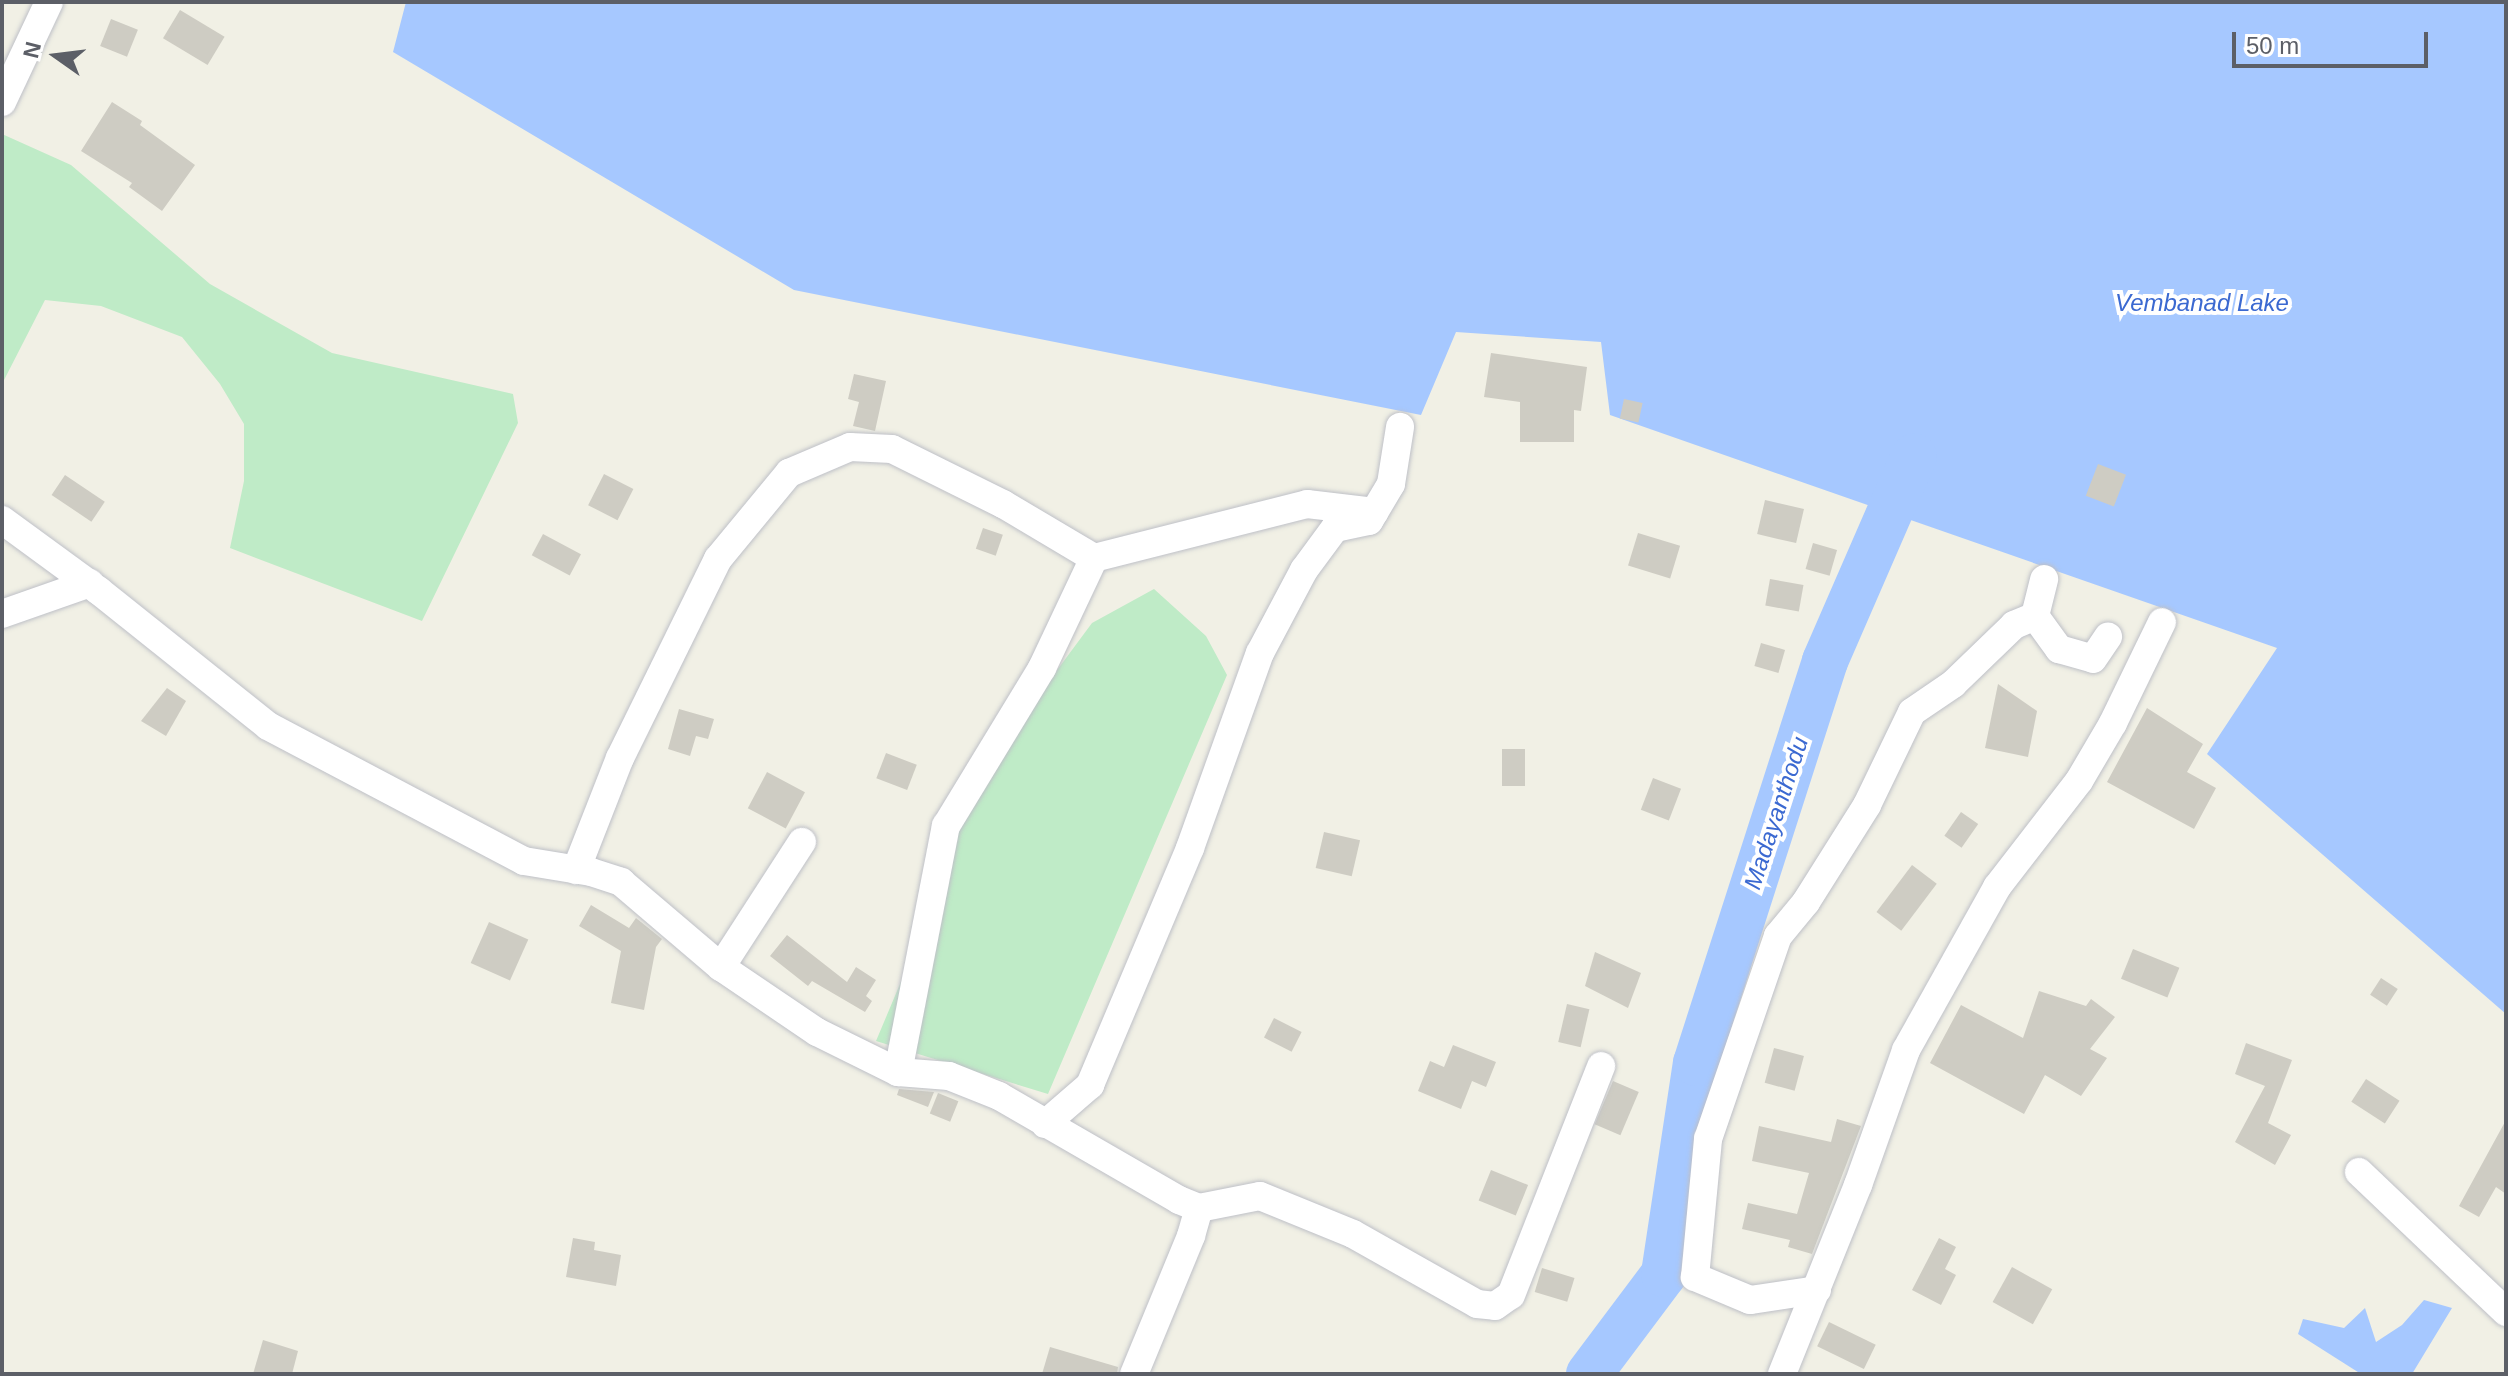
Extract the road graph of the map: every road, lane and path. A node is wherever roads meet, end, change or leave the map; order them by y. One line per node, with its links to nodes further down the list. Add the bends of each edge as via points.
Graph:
1 (49, 2): 2 (street)
2 (2, 102)
3 (1400, 427): 4 (street, via 1391,484)
4 (1375, 512): 6 (street, via 1307,504); 18 (street, via 1369,521 1335,528 1304,570 1260,653 1190,848 1090,1085)
5 (2, 520): 8 (street)
6 (1094, 558): 14 (street, via 1003,504 892,449 850,447 789,473 718,559 620,758); 17 (street, via 1042,668 946,826)
7 (2044, 579): 10 (street)
8 (90, 583): 9 (street); 14 (street, via 268,726 524,861)
9 (2, 614)
10 (2035, 616): 12 (street, via 2059,649 2093,659); 21 (street, via 2014,625 1953,684 1912,712 1867,805 1806,902 1778,936 1708,1139 1695,1277 1750,1300)
11 (2162, 622): 21 (street, via 2079,781 1997,887 1906,1050)
12 (2108, 637)
13 (802, 842): 15 (street)
14 (576, 870): 15 (street, via 621,882)
15 (721, 967): 17 (street, via 817,1032)
16 (1601, 1066): 20 (street, via 1511,1295 1495,1306 1477,1304 1353,1234 1260,1196)
17 (898, 1072): 18 (street, via 949,1076 999,1096)
18 (1045, 1124): 20 (street)
19 (2359, 1172): 22 (street)
20 (1199, 1208): 23 (street)
21 (1817, 1290): 24 (street)
22 (2506, 1312)
23 (1134, 1374)
24 (1782, 1374)

